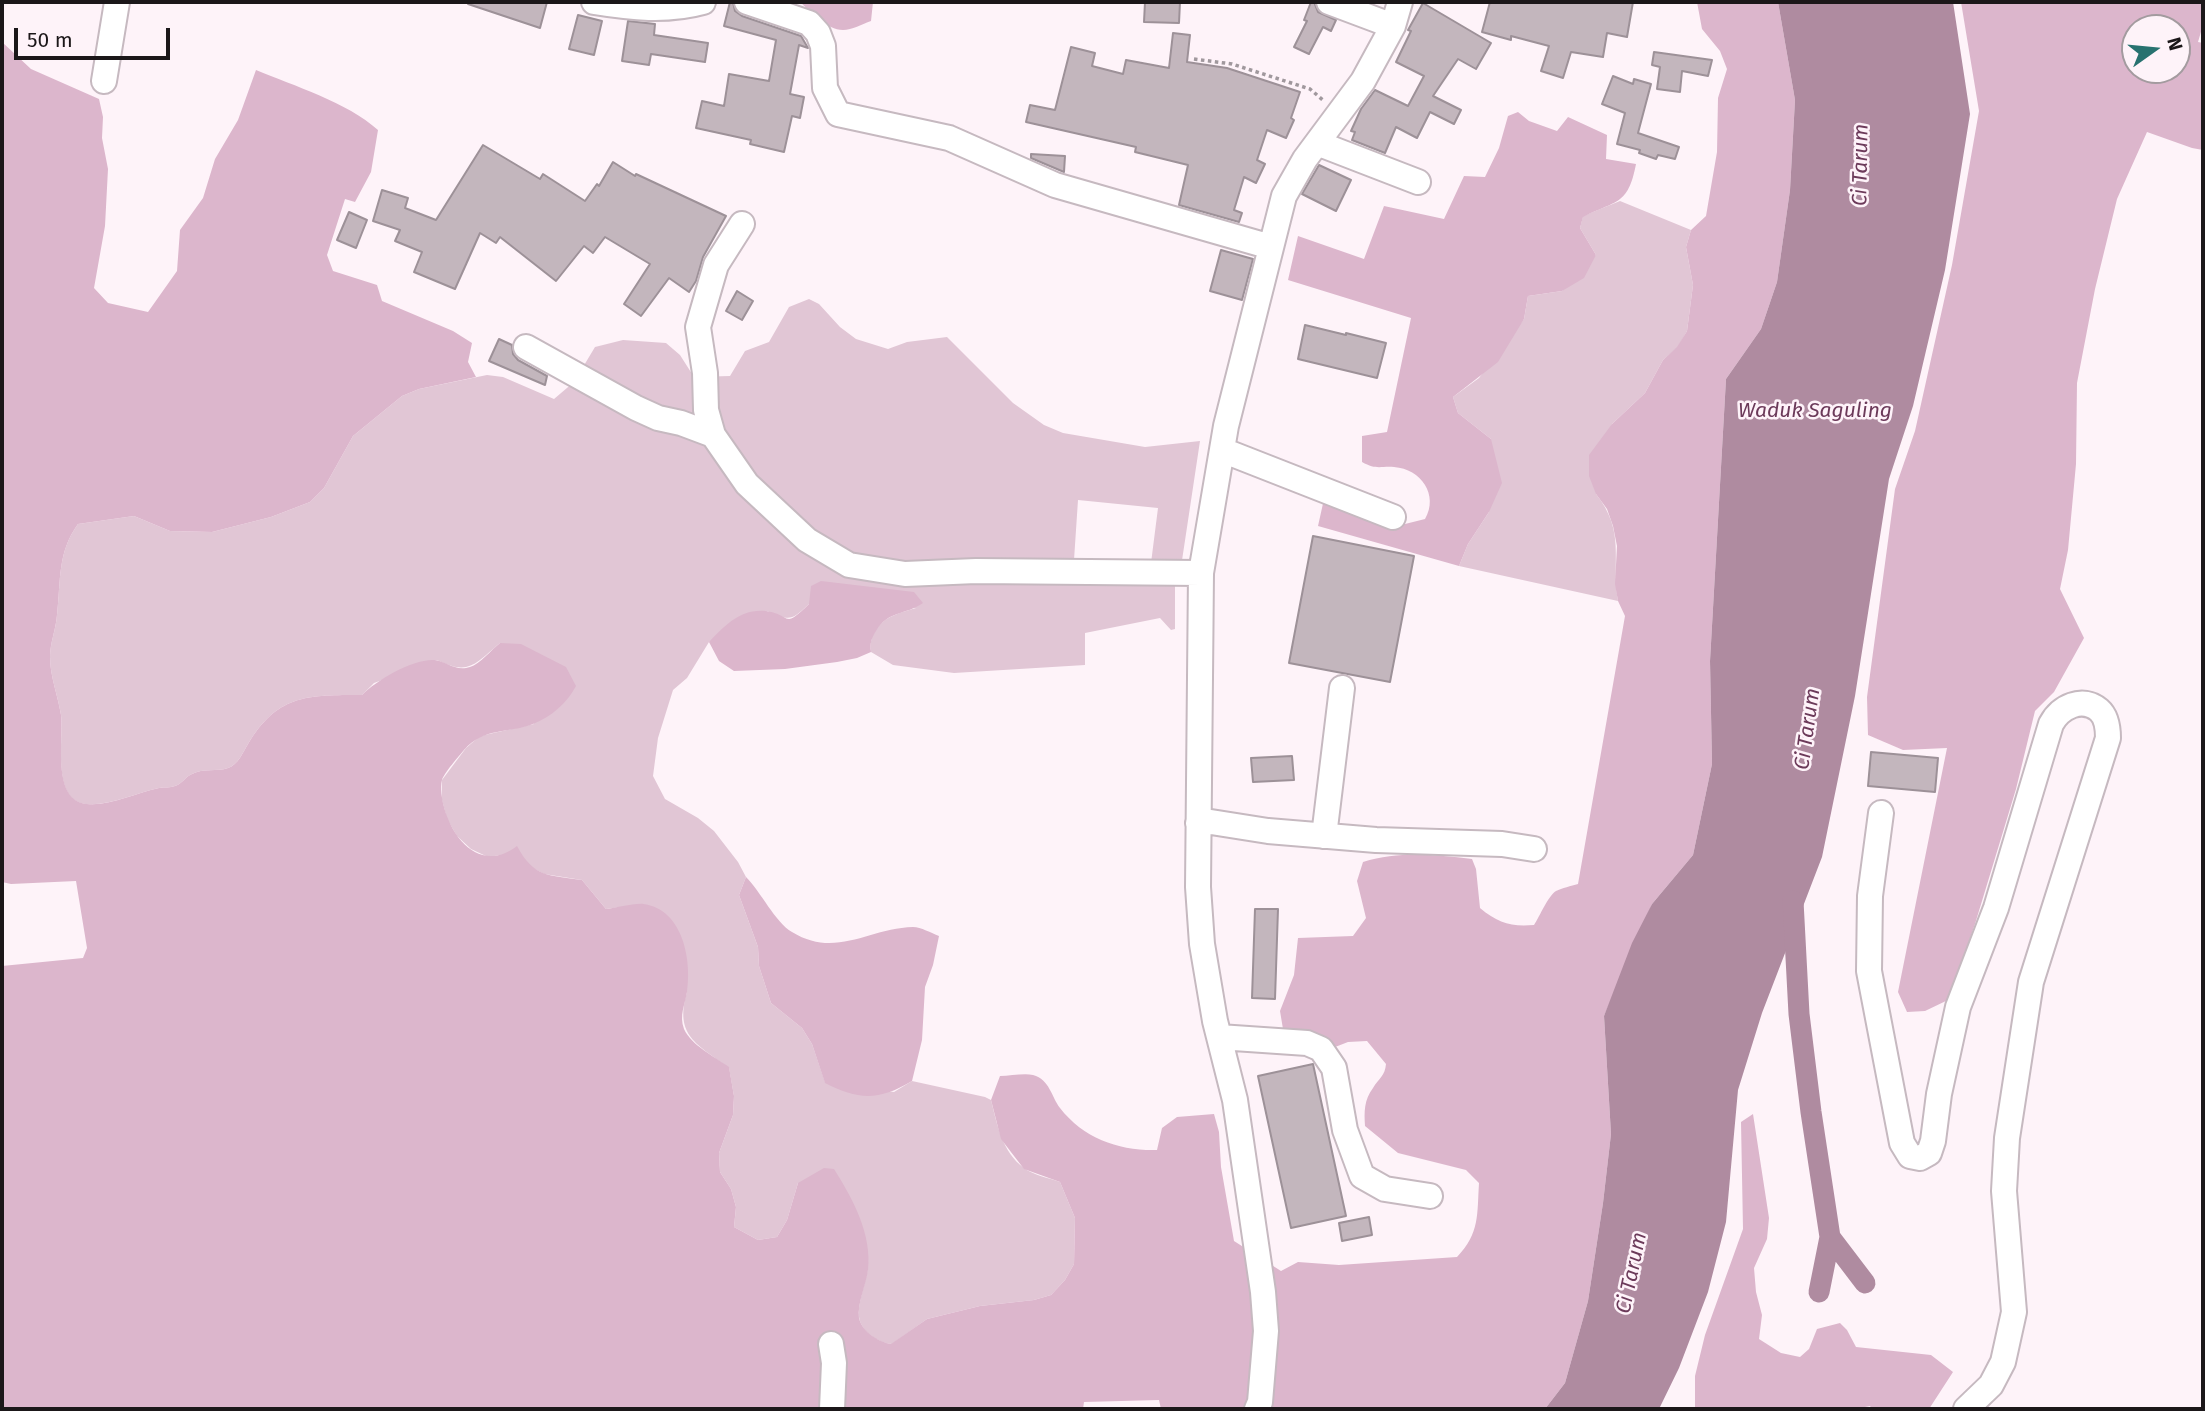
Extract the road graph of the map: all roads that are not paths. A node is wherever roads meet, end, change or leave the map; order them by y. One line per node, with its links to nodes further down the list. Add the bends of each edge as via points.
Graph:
1 (117, 2): 8 (street)
2 (594, 2): 3 (street, via 669,9)
3 (704, 2)
4 (747, 2): 12 (street, via 809,23 818,33 825,88 838,114 949,138 1055,185)
5 (1329, 2): 7 (street)
6 (1400, 2): 7 (street)
7 (1393, 26): 9 (street, via 1363,81)
8 (104, 81)
9 (1317, 143): 10 (street); 12 (street, via 1284,196)
10 (1418, 182)
11 (742, 224): 14 (street, via 716,265 698,327)
12 (1270, 247): 15 (street)
13 (526, 347): 14 (street, via 636,408)
14 (713, 435): 17 (street, via 747,484 807,540 849,565 905,574 976,570)
15 (1222, 450): 16 (street); 17 (street)
16 (1393, 517)
17 (1201, 573): 20 (street)
18 (1342, 688): 21 (street)
19 (1881, 813): 28 (street, via 1870,896 1868,971 1902,1143 1910,1156 1920,1158 1929,1153 1933,1141 1958,1007 1996,908 2051,724 2058,712 2070,706 2099,709 2104,717 2108,737 2031,982 2009,1125 2004,1191 2014,1312 2003,1362 1991,1385)
20 (1198, 823): 21 (street); 23 (street, via 1202,944)
21 (1324, 835): 22 (street)
22 (1534, 849)
23 (1219, 1037): 24 (street, via 1307,1042 1321,1049 1334,1068 1345,1130 1362,1176 1385,1189); 27 (street, via 1244,1152 1264,1305 1266,1352)
24 (1430, 1196)
25 (831, 1344): 26 (street)
26 (832, 1409)
27 (1257, 1409)
28 (1966, 1409)

